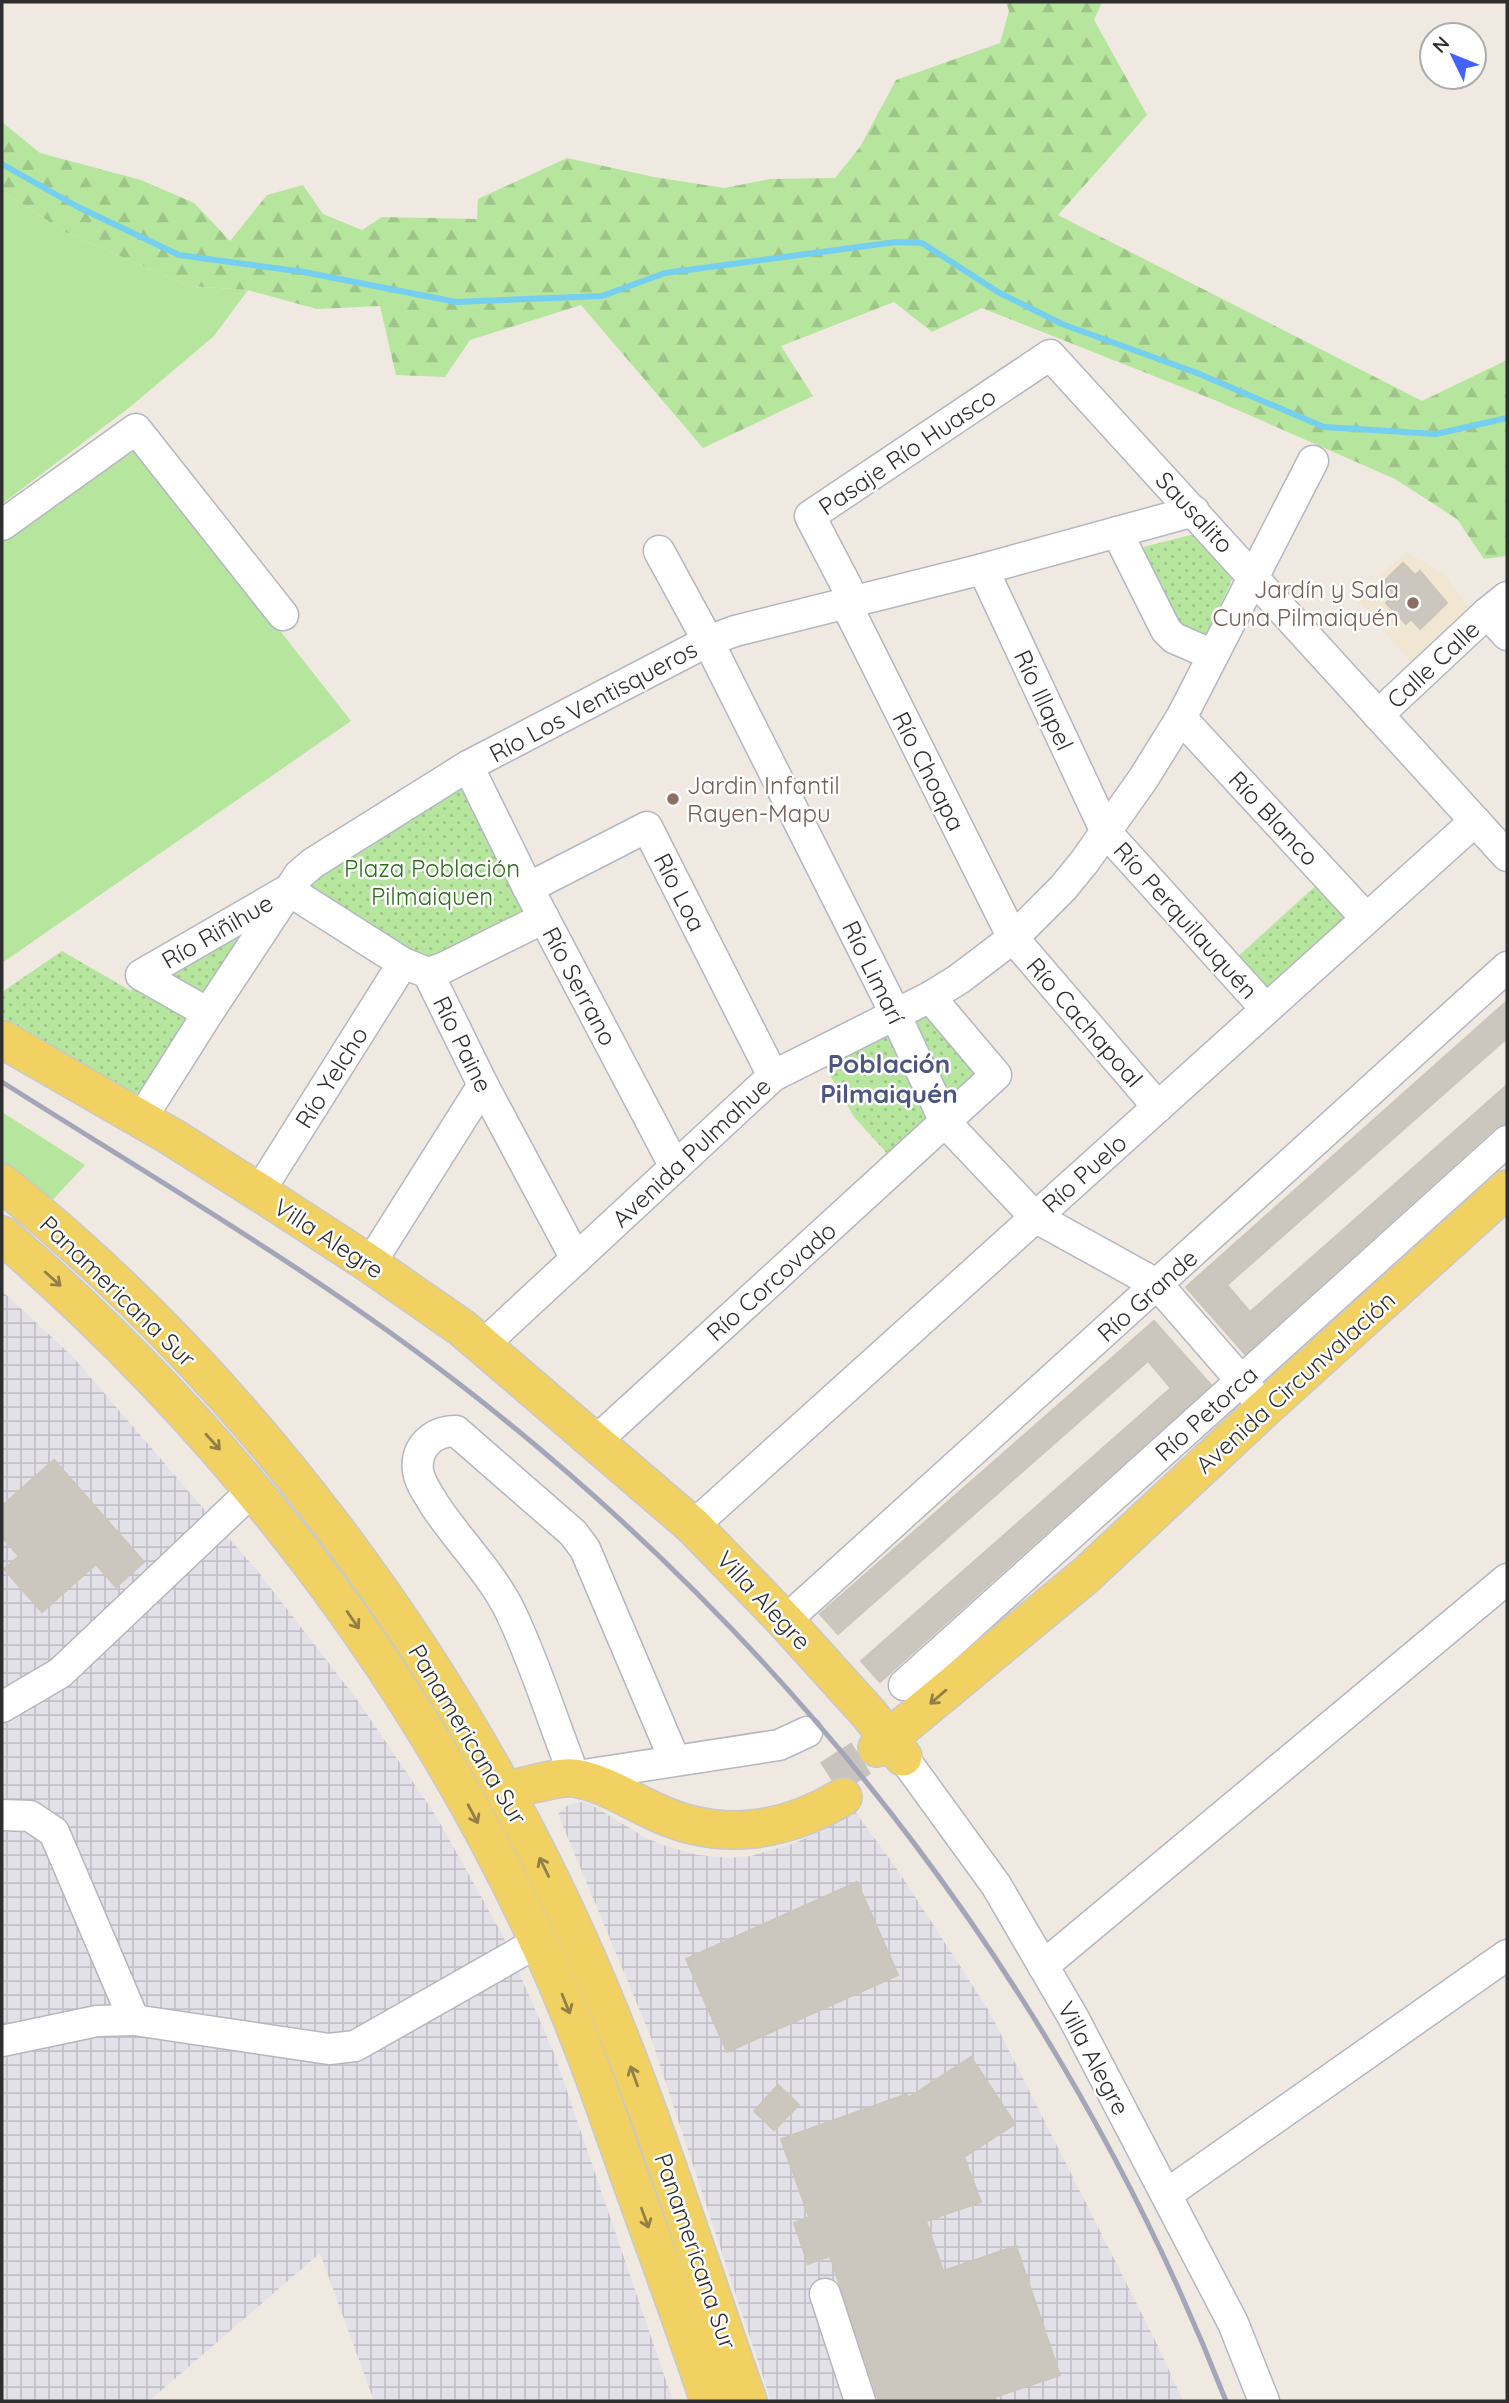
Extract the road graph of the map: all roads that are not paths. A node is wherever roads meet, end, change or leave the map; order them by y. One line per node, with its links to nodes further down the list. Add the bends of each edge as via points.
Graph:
1 (1050, 355): 3 (street, Sausalito); 9 (street, Pasaje Río Huasco, via 810,516 847,587)
2 (1313, 461): 8 (street, Avenida Pulmahue)
3 (1194, 511): 5 (street, Río Los Ventisqueros); 8 (street, Sausalito)
4 (2, 525): 11 (street, via 136,429)
5 (1117, 532): 7 (street, Río Los Ventisqueros); 14 (street, via 1166,630)
6 (659, 551): 13 (street, Río Limarí)
7 (983, 569): 9 (street, Río Los Ventisqueros); 19 (street, Río Illapel)
8 (1254, 577): 14 (street, Avenida Pulmahue); 15 (street, Sausalito)
9 (849, 603): 13 (street, Río Los Ventisqueros); 25 (street, Río Choapa)
10 (1497, 605): 12 (street); 15 (street, Calle Calle)
11 (283, 615)
12 (1507, 635)
13 (708, 641): 17 (street, Río Los Ventisqueros); 31 (street, Río Limarí)
14 (1213, 655): 16 (street, Avenida Pulmahue)
15 (1378, 715): 18 (street, Sausalito)
16 (1181, 718): 19 (street, Avenida Pulmahue); 24 (street, Río Blanco)
17 (468, 766): 21 (street, Río Serrano); 22 (street, Río Los Ventisqueros, via 313,863)
18 (1475, 821): 20 (street, Sausalito); 24 (street, Río Puelo)
19 (1106, 832): 25 (street, Avenida Pulmahue, via 1063,888); 29 (street, Río Perquilauquén)
20 (1507, 856)
21 (528, 888): 23 (street, Río Serrano); 33 (street, Río Loa, via 647,827)
22 (288, 890): 27 (street); 30 (street, Río Los Ventisqueros); 30 (street, Río Riñihue, via 141,975)
23 (544, 918): 27 (street, via 443,968); 39 (street, Río Serrano)
24 (1366, 918): 29 (street, Río Puelo)
25 (1013, 938): 28 (street, Avenida Pulmahue); 35 (street, Río Cachapoal)
26 (1507, 967): 47 (street, Río Grande)
27 (416, 968): 34 (street, Río Paine); 42 (street, Río Yelcho)
28 (930, 997): 31 (street, Avenida Pulmahue); 37 (street, Río Corcovado, via 996,1075)
29 (1266, 1009): 35 (street, Río Puelo)
30 (208, 1013): 36 (street, Río Los Ventisqueros)
31 (896, 1015): 33 (street, Avenida Pulmahue); 37 (street, Río Limarí)
32 (2, 1039): 36 (main road, Villa Alegre)
33 (773, 1076): 39 (street, Avenida Pulmahue)
34 (483, 1085): 45 (street, Río Paine); 46 (street)
35 (1158, 1107): 43 (street, Río Puelo)
36 (141, 1119): 42 (main road, Villa Alegre)
37 (945, 1122): 43 (street, Río Limarí); 51 (street, Río Corcovado)
38 (1507, 1141): 49 (street, Río Petorca)
39 (675, 1167): 45 (street, Avenida Pulmahue)
40 (2, 1183): 63 (main road, Panamericana Sur, via 150,1318 279,1460 390,1606)
41 (1507, 1189): 50 (main road, Avenida Circunvalación)
42 (259, 1192): 46 (main road, Villa Alegre)
43 (1035, 1217): 47 (street, Río Limarí); 53 (street, Río Puelo)
44 (2, 1235): 52 (main road, Panamericana Sur, one-way to 52, via 144,1367)
45 (576, 1259): 48 (street, Avenida Pulmahue)
46 (370, 1264): 48 (main road, Villa Alegre)
47 (1158, 1285): 49 (street, Río Limarí); 55 (street, Río Grande)
48 (483, 1345): 51 (main road, Villa Alegre)
49 (1241, 1381): 50 (street, Río Limarí); 56 (street, Río Petorca)
50 (1265, 1408): 59 (main road, Avenida Circunvalación, via 1085,1576 987,1655)
51 (596, 1441): 53 (main road, Villa Alegre)
52 (254, 1489): 57 (street, via 60,1673); 65 (main road, Panamericana Sur, one-way to 65, via 388,1671 466,1801)
53 (693, 1526): 55 (main road, Villa Alegre)
54 (1507, 1579): 67 (street)
55 (785, 1621): 59 (main road, Villa Alegre, via 869,1714)
56 (904, 1685)
57 (2, 1706)
58 (807, 1732): 60 (street, via 779,1745)
59 (889, 1753): 67 (street, Villa Alegre, via 996,1885)
60 (675, 1761): 61 (street); 61 (street, via 585,1549 573,1533 456,1431 445,1431 425,1443 419,1454 421,1482 510,1611)
61 (571, 1777): 62 (main road, via 600,1784 661,1815 713,1821 753,1816); 63 (main road)
62 (836, 1788)
63 (505, 1791): 70 (main road, Panamericana Sur, one-way to 63, via 578,1938)
64 (2, 1815): 68 (street, via 30,1816 54,1832)
65 (538, 1942): 68 (street, via 355,2046 330,2049); 71 (main road, Panamericana Sur, one-way to 71)
66 (1507, 1955): 72 (street)
67 (1043, 1966): 72 (street, Villa Alegre)
68 (135, 2020): 69 (street, via 97,2021)
69 (2, 2041)
70 (657, 2140): 71 (main road); 75 (main road, Panamericana Sur)
71 (622, 2154): 74 (main road, Panamericana Sur, one-way to 74)
72 (1167, 2194): 77 (street, Villa Alegre, via 1233,2323)
73 (825, 2294): 76 (street)
74 (709, 2401)
75 (748, 2401)
76 (860, 2401)
77 (1264, 2401)

